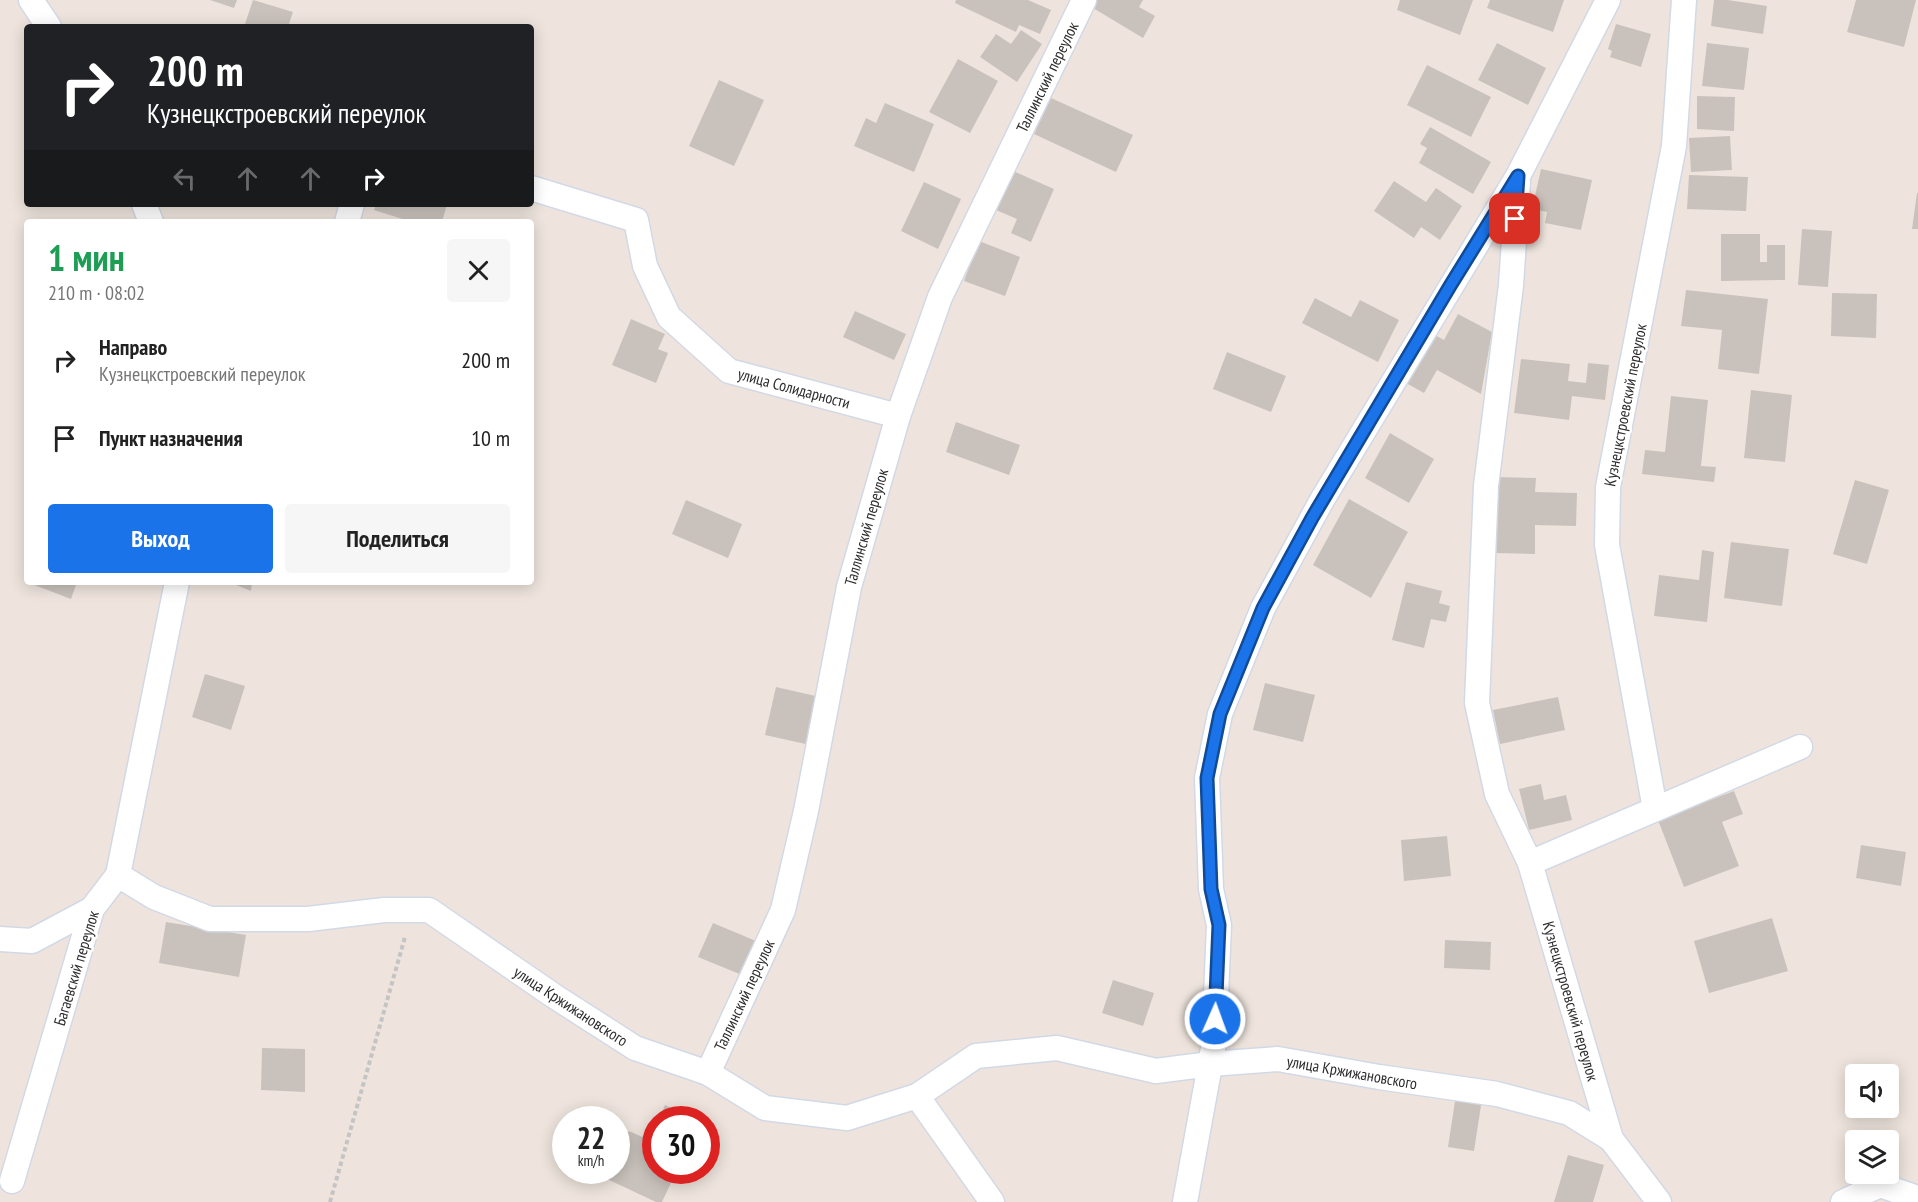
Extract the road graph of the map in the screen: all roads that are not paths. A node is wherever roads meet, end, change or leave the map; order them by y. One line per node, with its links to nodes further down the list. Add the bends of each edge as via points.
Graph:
1 (31, 0): 5 (street)
2 (1084, 0): 8 (street, Таллинский переулок, via 940,297)
3 (1608, 0): 6 (street, Кузнецкстроевский переулок)
4 (1684, 0): 11 (street, Кузнецкстроевский переулок, via 1674,146 1608,487 1607,545)
5 (47, 24)
6 (1518, 176): 12 (street, Кузнецкстроевский переулок, via 1511,285 1486,486 1477,703 1497,794); 16 (street, Кузнецкстроевский переулок, via 1312,519 1263,608 1220,714 1207,778 1211,889 1219,925)
7 (534, 189): 8 (street, улица Солидарности, via 636,220 645,266 669,317 729,371)
8 (898, 416): 17 (street, Таллинский переулок, via 849,587 783,910)
9 (176, 585): 13 (street, Багаевский переулок)
10 (1800, 747): 11 (street)
11 (1655, 809): 12 (street)
12 (1530, 863): 19 (street, Кузнецкстроевский переулок)
13 (117, 875): 14 (street, Багаевский переулок); 17 (street, улица Кржижановского, via 154,897 210,918 308,920 384,910 429,910 634,1048)
14 (92, 909): 15 (street, via 32,941); 20 (street, Багаевский переулок)
15 (0, 939)
16 (1210, 1064): 18 (street, улица Кржижановского, via 1156,1071 1057,1048 976,1056); 19 (street, улица Кржижановского, via 1278,1059 1497,1095 1569,1113); 22 (street, Кузнецкстроевский переулок)
17 (708, 1073): 18 (street, улица Кржижановского, via 765,1108 847,1118)
18 (917, 1096): 21 (street)
19 (1611, 1139): 23 (street, улица Кржижановского)
20 (12, 1181)
21 (992, 1202)
22 (1185, 1202)
23 (1659, 1202)
24 (1843, 1202): 25 (street, via 1880,1185 1912,1196)
25 (1918, 1202)

